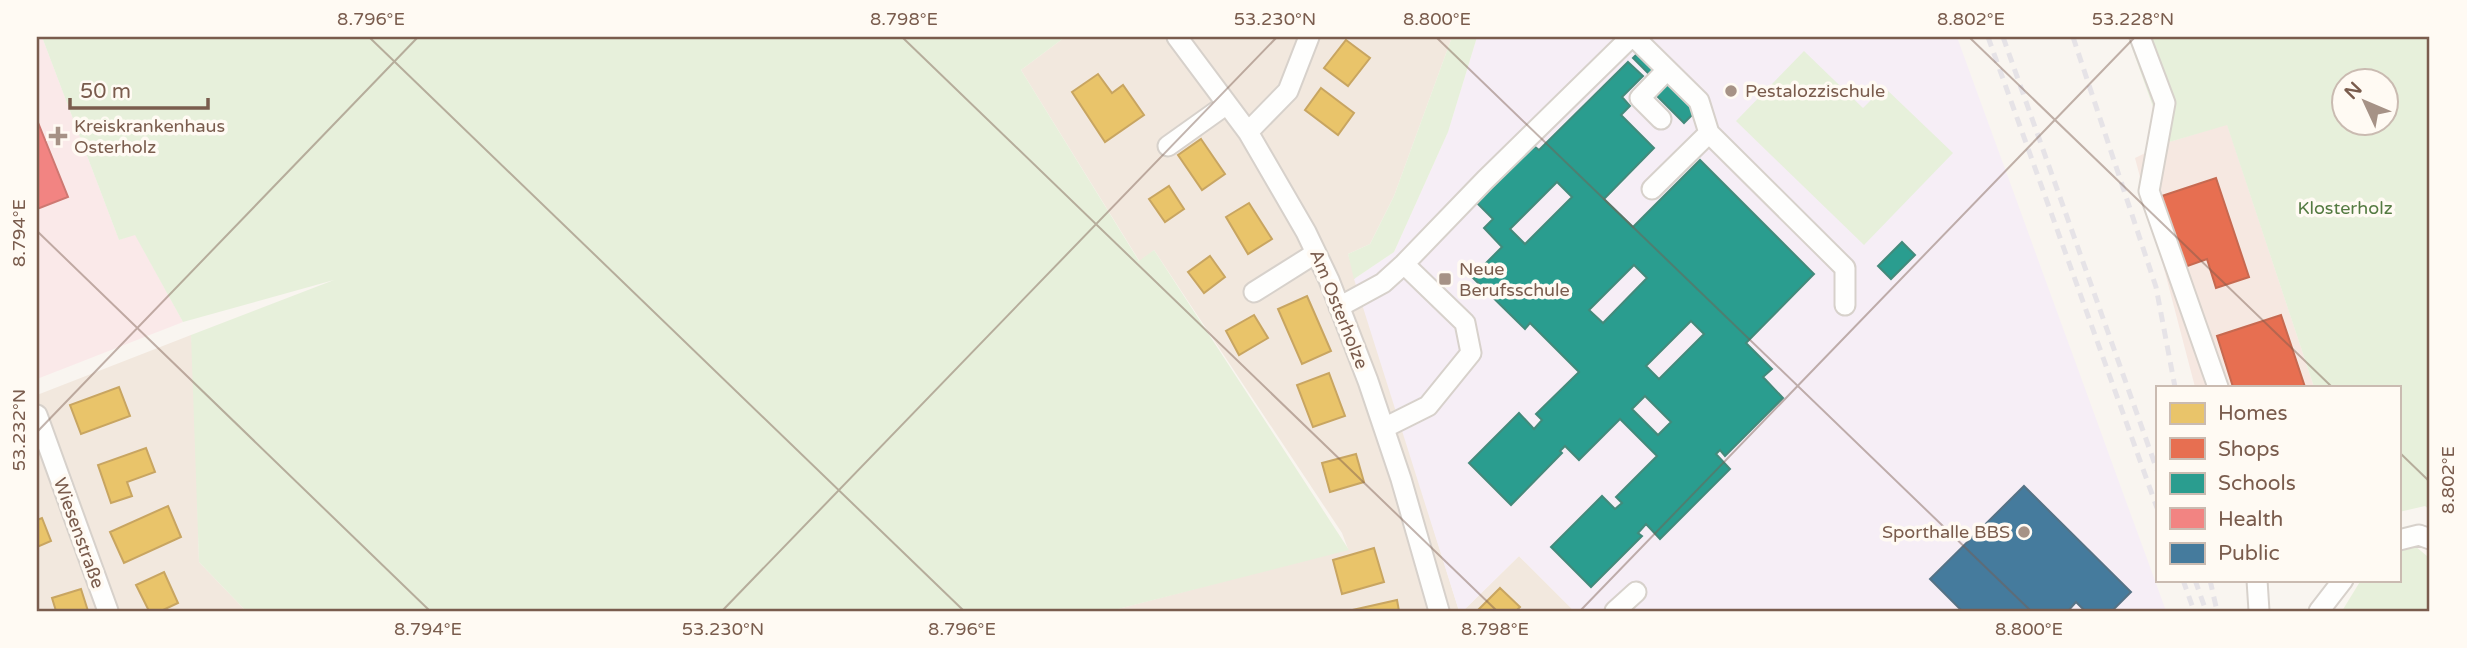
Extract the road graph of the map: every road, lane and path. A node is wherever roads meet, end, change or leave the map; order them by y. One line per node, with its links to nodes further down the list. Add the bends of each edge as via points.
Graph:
1 (1177, 37): 6 (street, Am Osterholze)
2 (1309, 37): 8 (street, via 1288,91)
3 (1632, 37): 5 (street); 13 (street)
4 (2140, 37): 17 (street, via 2165,103 2149,191)
5 (1667, 70): 7 (street, via 1640,98); 9 (street, via 1699,102)
6 (1227, 104): 8 (street, Am Osterholze); 10 (street)
7 (1661, 119)
8 (1248, 132): 12 (street, Am Osterholze)
9 (1709, 133): 11 (street); 15 (street, via 1844,268)
10 (1168, 146)
11 (1652, 189)
12 (1316, 253): 14 (street); 16 (street, Am Osterholze)
13 (1404, 264): 16 (street, via 1383,283); 19 (street, via 1465,323 1471,353 1428,407)
14 (1254, 292)
15 (1845, 305)
16 (1339, 307): 19 (street, Am Osterholze)
17 (2218, 386)
18 (37, 415): 25 (street, Wiesenstraße)
19 (1384, 428): 26 (street, Am Osterholze)
20 (2430, 539): 21 (street, via 2419,535)
21 (2400, 540)
22 (2257, 582): 28 (street)
23 (2341, 582): 29 (street)
24 (1636, 592): 27 (street)
25 (108, 611)
26 (1439, 611)
27 (1615, 611)
28 (2259, 611)
29 (2319, 611)

